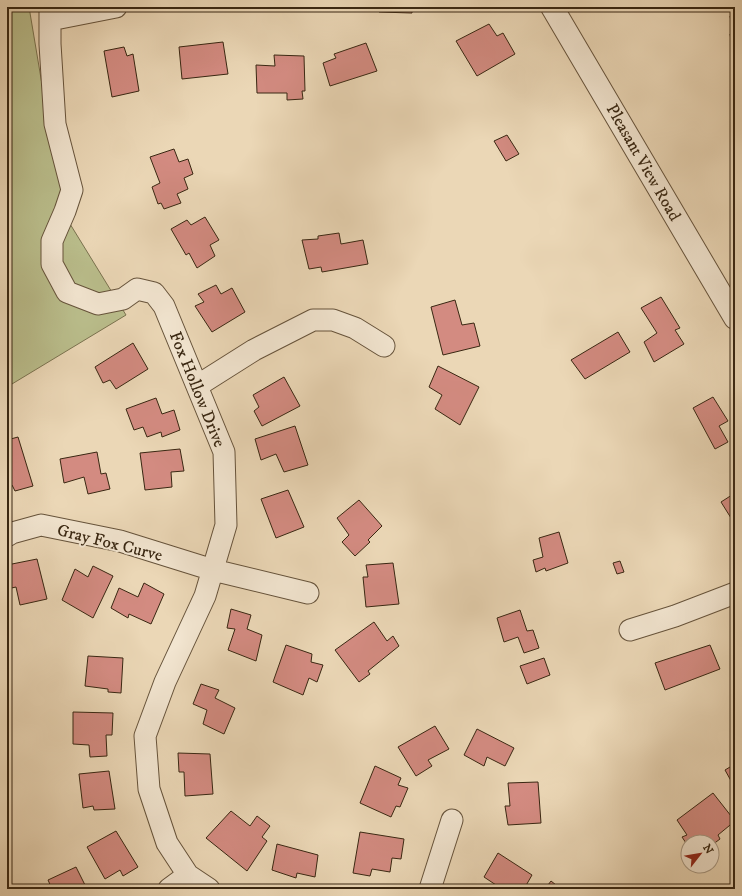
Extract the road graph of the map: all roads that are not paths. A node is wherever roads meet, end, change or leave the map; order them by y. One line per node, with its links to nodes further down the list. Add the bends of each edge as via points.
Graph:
1 (116, 7): 3 (street)
2 (552, 7): 4 (street, Pleasant View Road)
3 (50, 13): 6 (street, Fox Hollow Drive, via 55,124 72,190 52,241 52,264 67,292 98,304 123,299 138,289 154,293 164,306)
4 (735, 318)
5 (384, 346): 6 (street, via 355,328 333,320 313,320 254,350)
6 (197, 386): 8 (street, Fox Hollow Drive, via 224,452 226,525)
7 (7, 536): 8 (street, Gray Fox Curve, via 41,525 120,541)
8 (213, 570): 9 (street, Gray Fox Curve); 13 (street, Fox Hollow Drive, via 205,596 165,682 145,736 149,790 167,843)
9 (308, 593)
10 (735, 594): 11 (street)
11 (630, 630)
12 (452, 820): 16 (street)
13 (188, 875): 14 (street); 15 (street, Fox Hollow Drive)
14 (169, 889)
15 (209, 889)
16 (430, 889)

